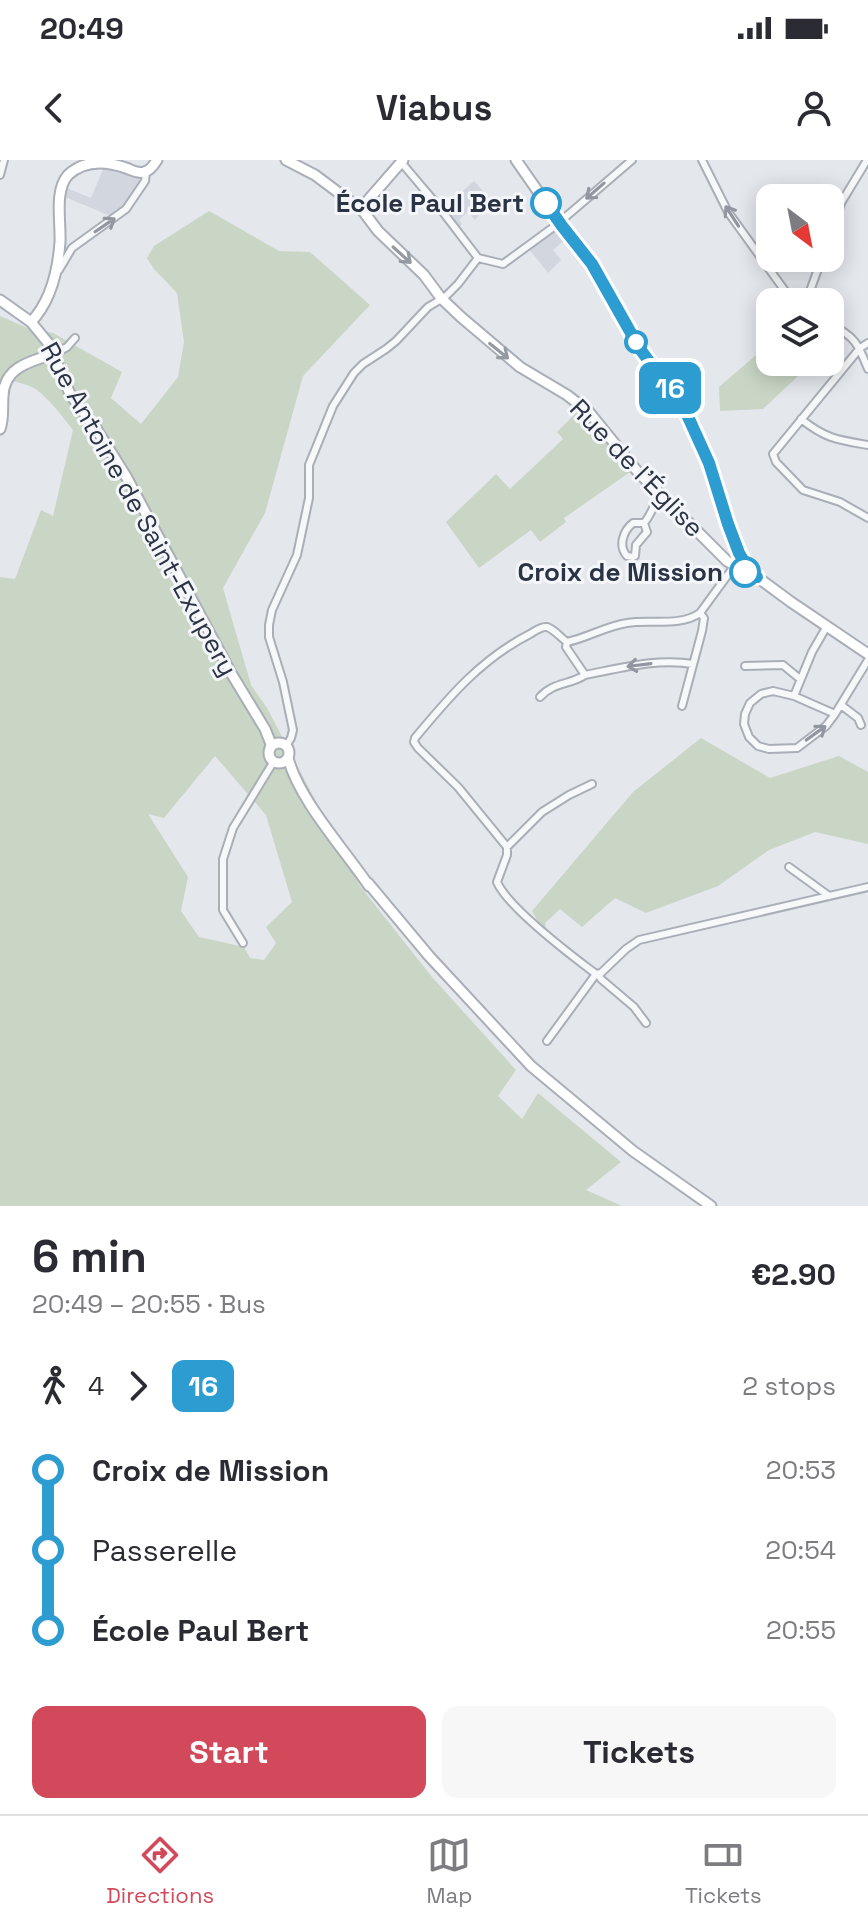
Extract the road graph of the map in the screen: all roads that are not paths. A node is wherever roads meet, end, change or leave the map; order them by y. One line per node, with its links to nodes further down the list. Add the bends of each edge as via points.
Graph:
1 (4, 160): 10 (street)
2 (157, 160): 9 (main road)
3 (286, 160): 12 (main road, Rue de l'Église)
4 (516, 160): 13 (main road)
5 (632, 160): 13 (street, one-way to 13)
6 (702, 160): 16 (street, one-way to 6, via 728,212)
7 (867, 160): 11 (street)
8 (402, 161): 12 (main road); 14 (street)
9 (146, 172): 15 (street, one-way to 9, via 72,248 126,209); 15 (main road, via 100,161 85,163 68,175 60,199)
10 (0, 175)
11 (844, 198)
12 (363, 211): 17 (main road, Rue de l'Église, one-way to 17)
13 (559, 222): 14 (street, via 503,264); 32 (main road, via 592,264 640,349 689,416 709,463)
14 (478, 258): 17 (street)
15 (56, 269): 19 (main road, via 46,301)
16 (783, 288)
17 (441, 298): 29 (main road, Rue de l'Église, one-way to 29, via 520,367 589,412); 47 (street, via 354,373 333,406 309,465 309,498 297,555 269,625 293,730)
18 (0, 300): 19 (main road, Rue Antoine de Saint-Exupery)
19 (31, 322): 24 (main road, Rue Antoine de Saint-Exupery)
20 (844, 331): 23 (street)
21 (75, 338): 24 (street)
22 (868, 343): 23 (street)
23 (860, 348): 25 (street); 26 (street)
24 (54, 354): 27 (main road, via 28,361 13,372 4,390); 47 (main road, Rue Antoine de Saint-Exupery, via 70,394 127,478 271,744)
25 (868, 369)
26 (801, 419): 28 (street, via 831,439); 30 (street, via 775,450 776,462 803,490)
27 (0, 429)
28 (868, 445)
29 (660, 495): 31 (street); 32 (main road, Rue de l'Église)
30 (867, 515)
31 (644, 523): 31 (street, via 633,523 625,531 627,556 635,556 636,545 646,536)
32 (738, 563): 33 (street); 34 (main road)
33 (700, 613): 35 (street, via 627,623); 37 (street, via 704,618)
34 (827, 626): 36 (main road); 40 (street)
35 (567, 642): 39 (street); 50 (street, via 541,627 500,650 415,738 418,748)
36 (868, 657): 43 (street)
37 (693, 664): 39 (street, one-way to 39, via 645,663); 44 (street)
38 (745, 666): 40 (street, via 783,665)
39 (585, 675): 42 (street, via 561,682)
40 (800, 679): 41 (street)
41 (794, 696): 45 (street); 45 (street, one-way to 45, via 773,691 750,703 744,724 758,746 797,748)
42 (540, 697)
43 (841, 705): 45 (street); 46 (street)
44 (682, 706)
45 (835, 714)
46 (861, 725)
47 (278, 746): 48 (main road, via 270,755); 48 (main road, via 289,751)
48 (281, 760): 54 (street, via 233,828 223,859 223,910); 58 (main road, via 397,923 531,1066)
49 (592, 784): 50 (street, via 542,812)
50 (507, 847): 55 (street, via 497,882 500,890 530,922)
51 (789, 867): 53 (street)
52 (868, 887): 53 (street)
53 (829, 896): 55 (street, via 648,937)
54 (243, 943)
55 (597, 974): 56 (street); 57 (street)
56 (646, 1023)
57 (547, 1041)
58 (711, 1206)

